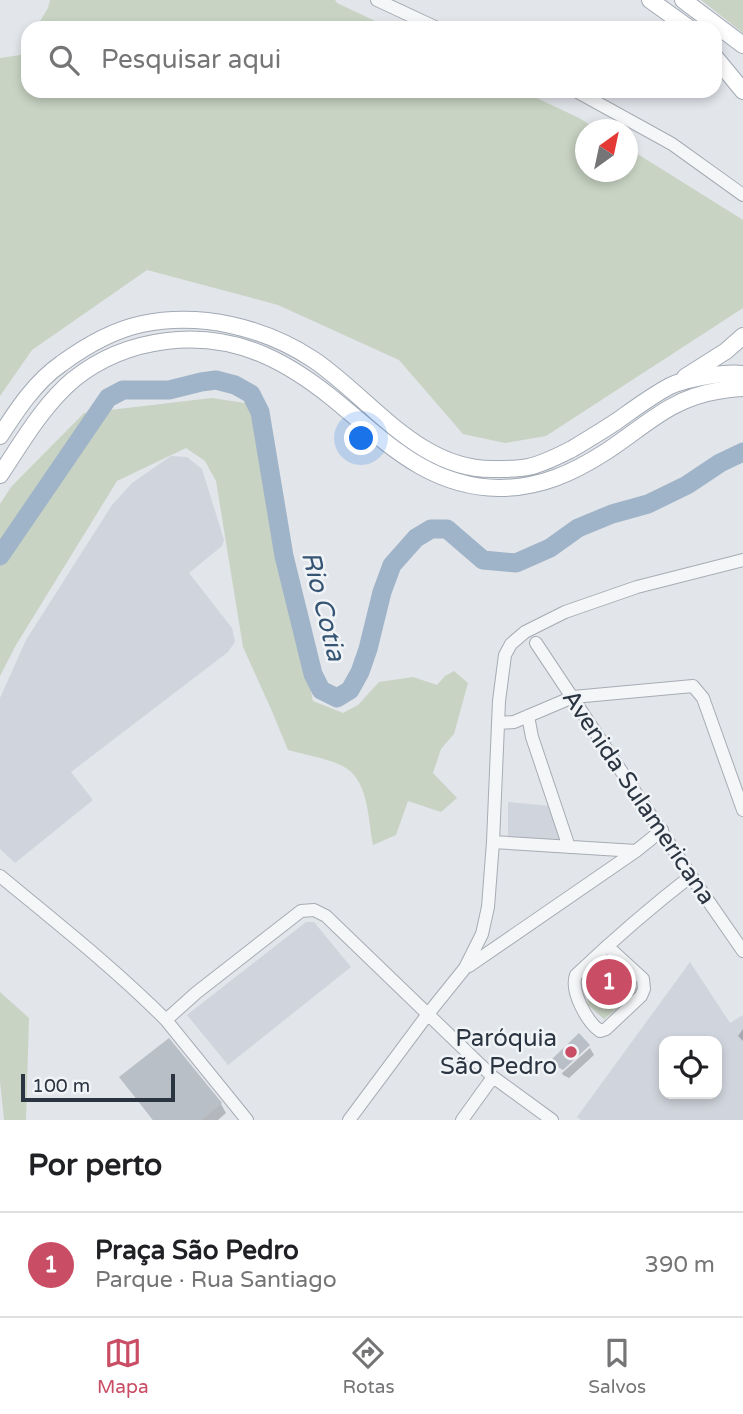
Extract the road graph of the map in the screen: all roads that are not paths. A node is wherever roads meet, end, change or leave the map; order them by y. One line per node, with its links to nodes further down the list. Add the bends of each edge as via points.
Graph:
1 (377, 0): 4 (street)
2 (650, 0): 5 (main road)
3 (683, 0): 6 (main road)
4 (421, 21)
5 (679, 21)
6 (711, 21)
7 (722, 29): 8 (main road)
8 (743, 45)
9 (722, 66): 10 (main road)
10 (743, 91)
11 (589, 98): 12 (street, via 672,144)
12 (743, 195)
13 (743, 336): 14 (main road)
14 (673, 385): 15 (main road, via 711,376); 16 (main road, via 556,457 528,467 493,470 444,460 413,442 315,361 266,334 209,321 169,321 111,334 60,364 30,394)
15 (742, 385): 17 (main road, via 673,405 578,469 552,480 500,488 469,486 439,477 410,460 330,396 264,355 203,339 173,340 114,355 73,380 49,404)
16 (0, 436)
17 (0, 475)
18 (743, 560): 22 (street, via 637,587 565,612 525,632 505,655)
19 (536, 643): 20 (street, Avenida Sulamericana)
20 (573, 697): 21 (street); 23 (street, via 692,686 703,698); 24 (street, Avenida Sulamericana)
21 (528, 716): 22 (street); 26 (street)
22 (498, 723): 25 (street)
23 (743, 810)
24 (662, 830): 27 (street); 29 (street, Avenida Sulamericana)
25 (493, 842): 26 (street); 32 (street, via 488,907 482,934)
26 (569, 846): 27 (street)
27 (636, 851): 32 (street)
28 (0, 876): 34 (street, via 128,982)
29 (691, 876): 30 (street); 31 (street, Avenida Sulamericana)
30 (607, 946): 30 (street, via 643,979 644,989 600,1031 582,1008 574,980)
31 (743, 951)
32 (466, 968): 33 (street)
33 (428, 1014): 34 (street, via 326,916 314,910 301,911); 35 (street); 37 (street)
34 (166, 1020): 36 (street)
35 (493, 1077): 38 (street); 39 (street)
36 (247, 1120)
37 (349, 1120)
38 (462, 1120)
39 (552, 1120)

